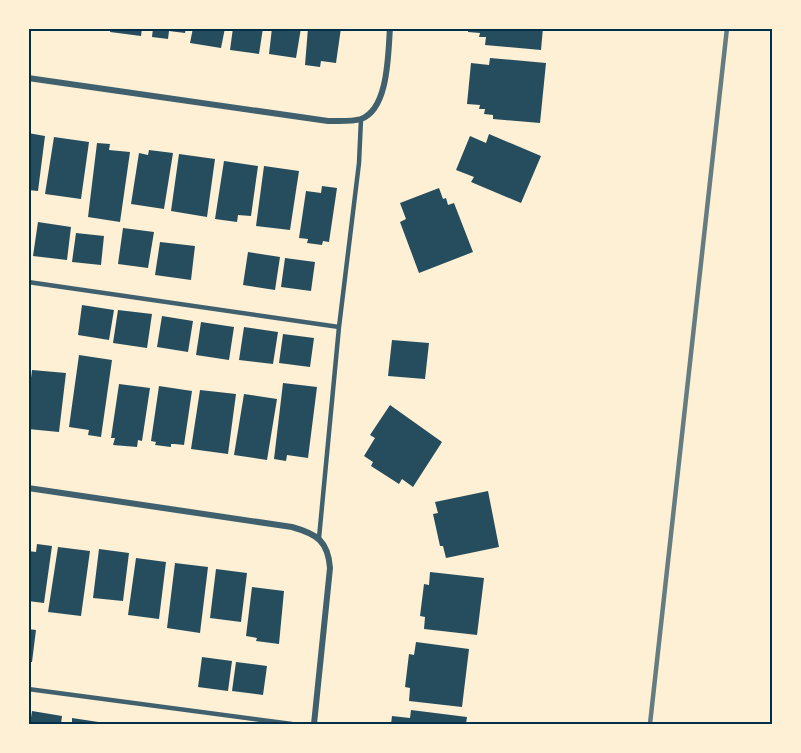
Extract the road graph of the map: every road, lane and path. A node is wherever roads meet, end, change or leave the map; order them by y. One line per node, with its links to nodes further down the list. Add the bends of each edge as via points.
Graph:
1 (390, 28): 3 (street, via 382,94)
2 (28, 78): 3 (street, via 328,121)
3 (363, 117): 5 (lane)
4 (28, 282): 5 (lane)
5 (339, 327): 7 (lane)
6 (28, 488): 7 (street, via 292,527)
7 (319, 538): 10 (street, via 326,548 330,568)
8 (28, 689): 9 (lane)
9 (292, 724)
10 (314, 724)

